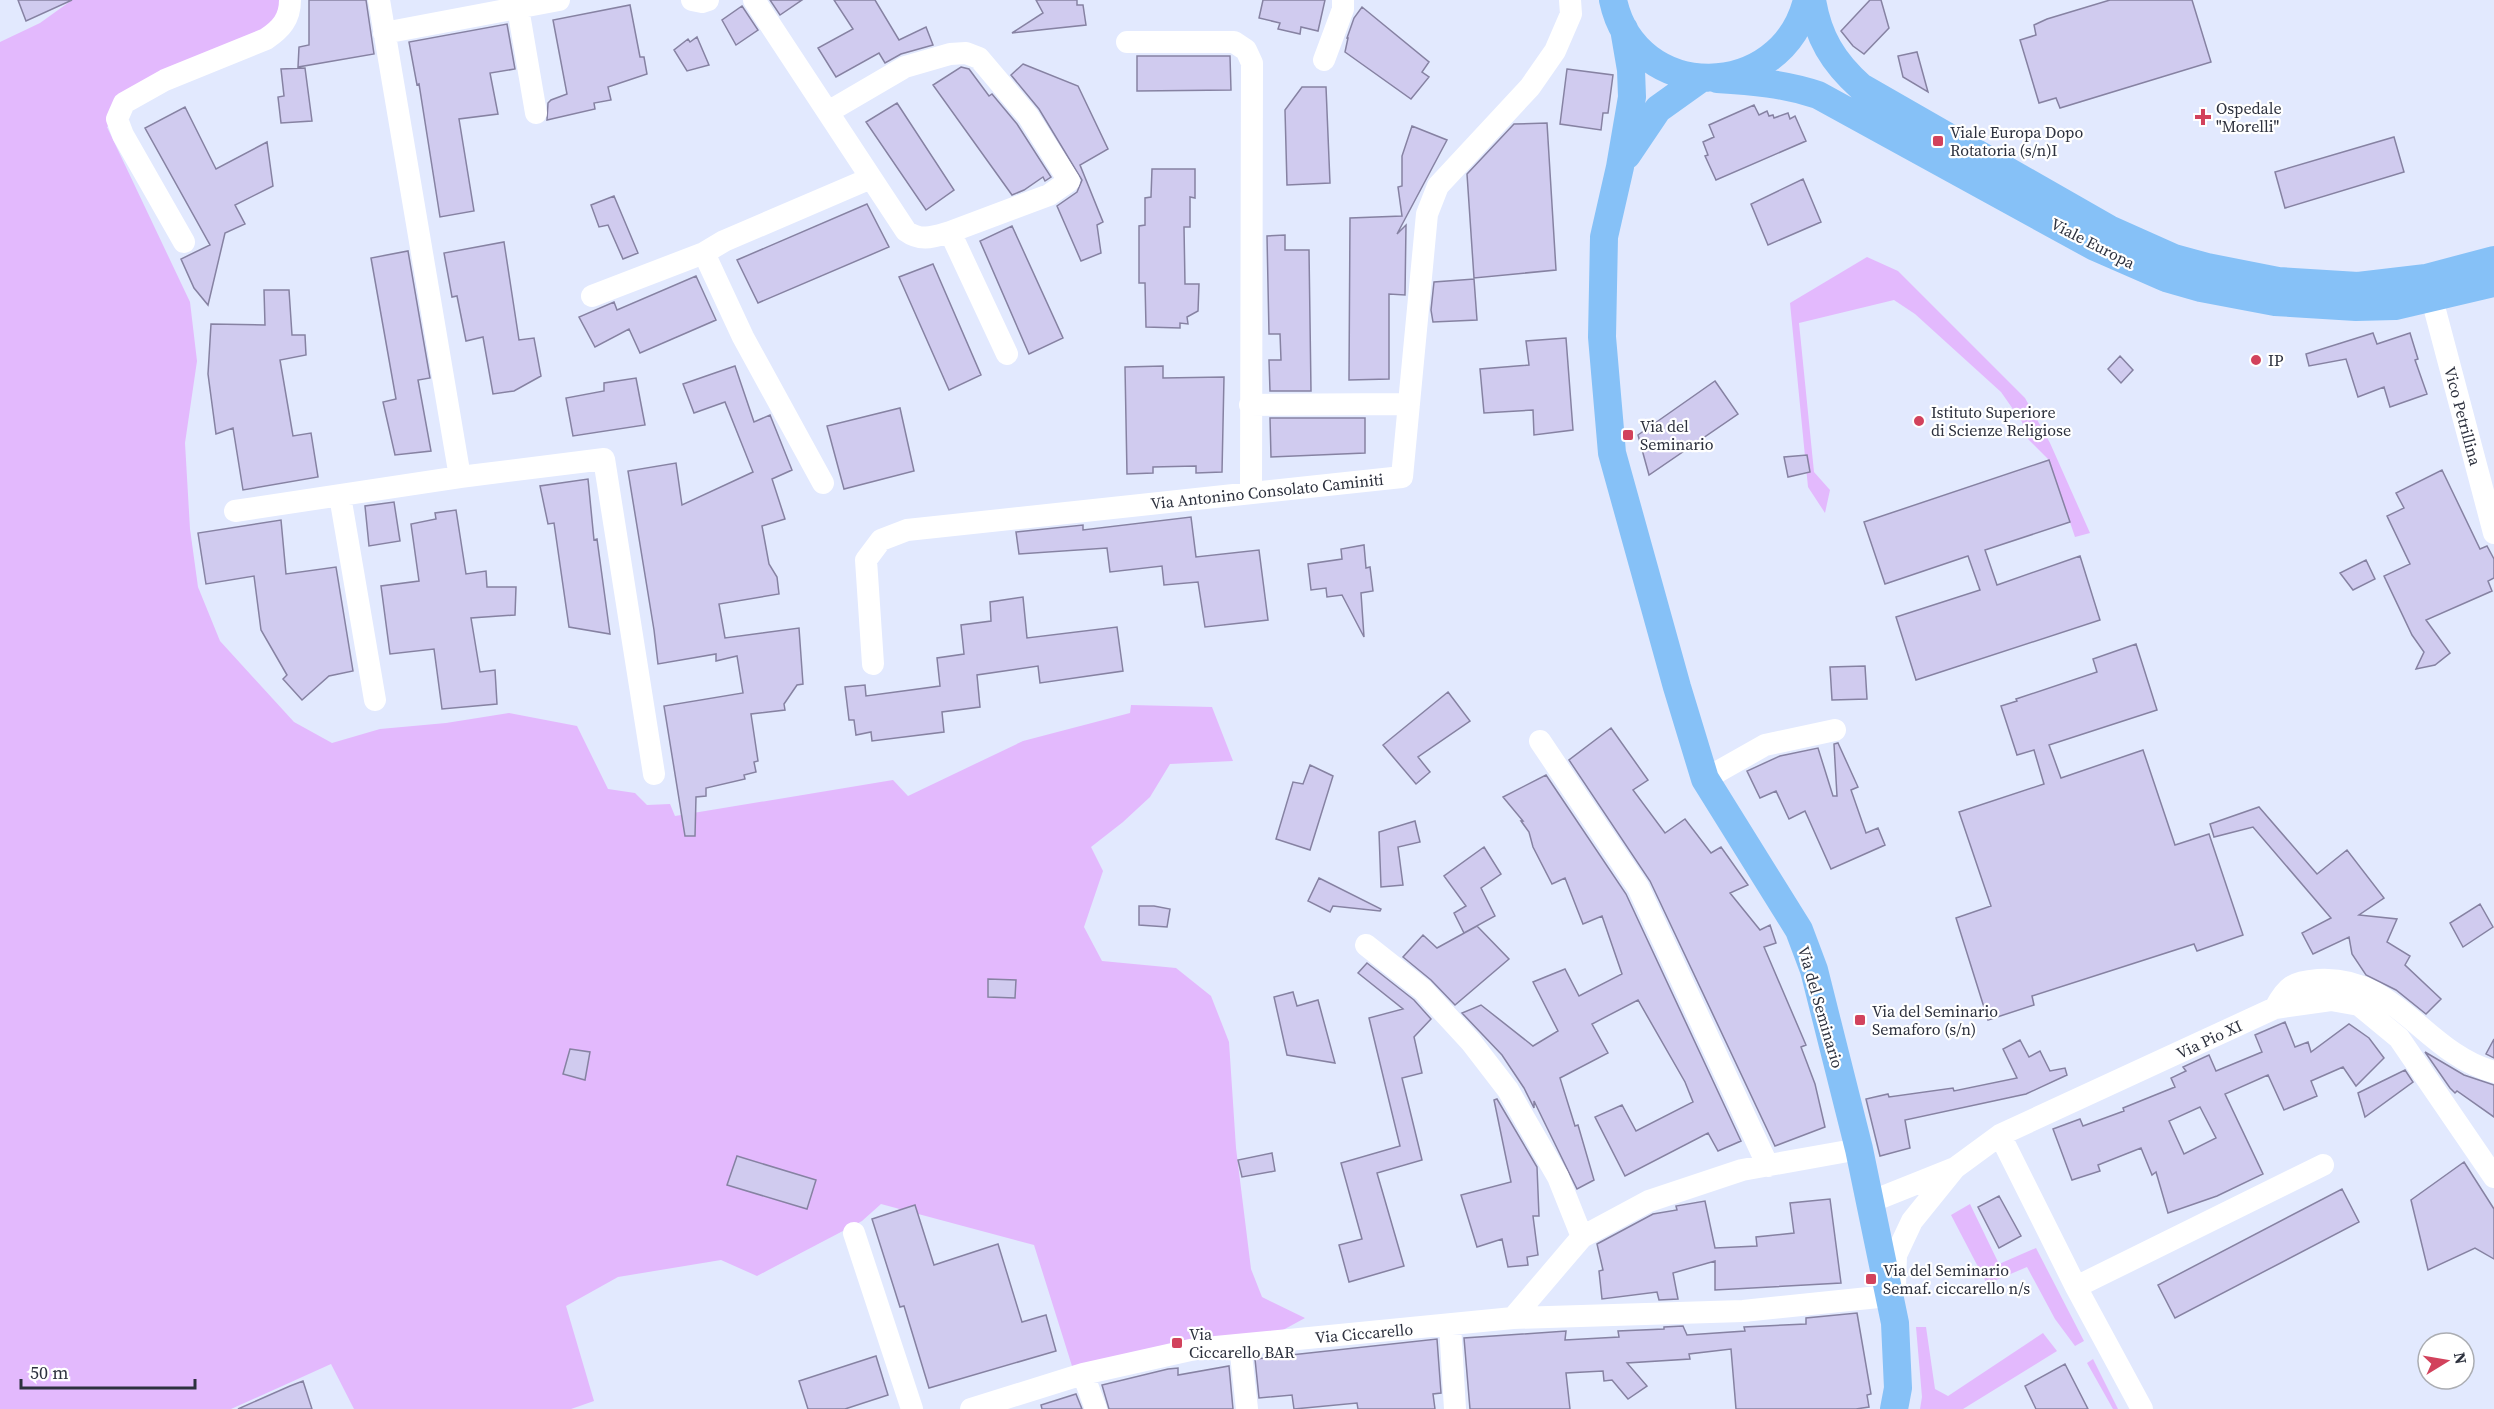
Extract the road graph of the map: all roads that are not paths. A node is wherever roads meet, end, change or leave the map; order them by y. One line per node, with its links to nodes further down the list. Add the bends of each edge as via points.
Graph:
1 (290, 0): 23 (street, via 281,30 124,103 117,119 123,135)
2 (379, 0): 14 (street)
3 (559, 0): 12 (street)
4 (692, 0): 5 (street)
5 (708, 0)
6 (754, 0): 19 (street)
7 (1343, 0): 16 (street)
8 (1570, 0): 30 (street, Via Antonino Consolato Caminiti, via 1571,14 1555,51 1530,87 1438,186 1427,214)
9 (1613, 0): 13 (main road)
10 (1807, 0): 17 (main road, via 1789,40 1769,60 1745,73)
11 (1812, 0): 25 (main road, Viale Europa, via 1826,46 1861,87 2109,229 2174,258 2278,281 2358,286 2426,278)
12 (518, 8): 14 (street); 18 (street)
13 (1624, 29): 17 (main road, Viale Europa, via 1644,54 1670,71); 20 (main road, via 1632,97)
14 (384, 33): 32 (street)
15 (1127, 42): 31 (street, via 1234,42 1246,50 1252,63)
16 (1324, 60)
17 (1709, 79): 20 (main road, via 1658,109); 28 (main road, Viale Europa, via 1792,86 1818,95 2095,247 2166,278 2235,296 2316,306 2395,306)
18 (536, 112)
19 (828, 112): 21 (street); 22 (street, via 905,67 966,52 979,58 1028,116 1069,181 1049,195)
20 (1620, 167): 43 (main road, Via del Seminario, via 1604,237 1602,337 1612,453)
21 (871, 178): 22 (street, via 906,231 916,238); 24 (street)
22 (950, 232): 29 (street)
23 (184, 242)
24 (704, 253): 27 (street); 33 (street, via 742,337)
25 (2494, 260)
26 (2494, 283): 28 (main road, Viale Europa)
27 (592, 296)
28 (2432, 299): 37 (street, Vico Petrillina)
29 (1007, 354)
30 (1409, 404): 31 (street); 34 (street, Via Antonino Consolato Caminiti, via 1402,477)
31 (1250, 405): 34 (street)
32 (460, 477): 35 (street); 42 (street, via 604,459)
33 (823, 483)
34 (1251, 492): 38 (street, Via Antonino Consolato Caminiti, via 907,530 881,540 866,560)
35 (340, 496): 36 (street); 39 (street)
36 (235, 511)
37 (2494, 533)
38 (873, 664)
39 (375, 700)
40 (1836, 730): 43 (street, via 1765,745)
41 (1540, 741): 50 (street, via 1638,886)
42 (654, 774)
43 (1705, 779): 48 (main road, Via del Seminario, via 1799,930 1814,970)
44 (1366, 945): 55 (street, via 1423,990 1508,1090 1558,1177)
45 (2275, 1008): 46 (street, via 2284,990 2301,981 2336,979 2362,986 2392,1002 2457,1056); 47 (street, Via Pio XI); 52 (street, Via Pio XI, via 2331,1000 2359,1005 2377,1018 2399,1038)
46 (2494, 1072)
47 (2000, 1135): 51 (street, Via Pio XI); 56 (street)
48 (1859, 1149): 50 (street); 53 (main road, Via del Seminario)
49 (2323, 1165): 56 (street)
50 (1768, 1166): 55 (street, via 1742,1170 1650,1201)
51 (1955, 1168): 53 (street, Via Pio XI); 59 (street, via 1912,1221 1896,1255)
52 (2494, 1177)
53 (1870, 1202): 57 (main road, Via del Seminario)
54 (854, 1233): 63 (street)
55 (1582, 1237): 58 (street)
56 (2076, 1287): 69 (street)
57 (1888, 1296): 58 (street, Via Ciccarello, via 1743,1311); 59 (main road, Via del Seminario)
58 (1513, 1318): 60 (street, Via Ciccarello)
59 (1895, 1323): 68 (main road, Via del Seminario, via 1898,1388)
60 (1450, 1325): 61 (street, Via Ciccarello); 67 (street)
61 (1240, 1345): 62 (street, Via Ciccarello, via 1194,1349); 66 (street)
62 (1083, 1374): 64 (street, Via Ciccarello); 65 (street)
63 (912, 1409)
64 (971, 1409)
65 (1095, 1409)
66 (1247, 1409)
67 (1455, 1409)
68 (1894, 1409)
69 (2142, 1409)

